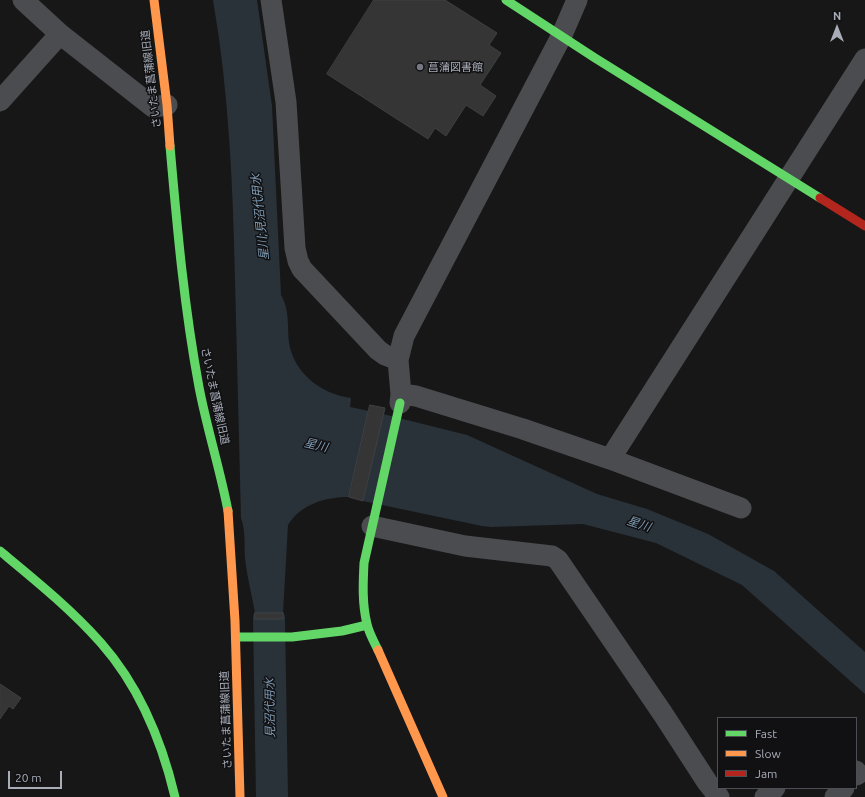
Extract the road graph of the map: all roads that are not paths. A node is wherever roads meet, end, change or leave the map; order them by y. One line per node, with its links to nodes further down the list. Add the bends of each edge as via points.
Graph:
1 (23, 0): 6 (street)
2 (154, 0): 10 (street, さいたま菖蒲線旧道)
3 (271, 0): 13 (street, via 286,102 295,248 298,261 302,269 378,350)
4 (506, 0): 7 (street)
5 (577, 0): 7 (street)
6 (60, 34): 9 (street); 10 (street, via 153,107)
7 (561, 37): 11 (street); 13 (street, via 404,336)
8 (865, 59): 11 (street)
9 (0, 101)
10 (167, 105): 20 (street, さいたま菖蒲線旧道, via 176,216 192,349 208,431 229,515)
11 (789, 178): 12 (street); 15 (street)
12 (865, 226)
13 (398, 360): 14 (street)
14 (401, 398): 15 (street, via 416,396); 17 (street)
15 (610, 458): 16 (street)
16 (740, 508)
17 (374, 516): 19 (street, via 362,582); 26 (street, via 465,546 552,556 558,560)
18 (0, 551): 23 (street, via 67,608 102,643 147,712 168,769)
19 (367, 625): 20 (street, via 342,631 283,637); 25 (street)
20 (236, 637): 24 (street, さいたま菖蒲線旧道)
21 (774, 789): 27 (street)
22 (843, 789): 28 (street)
23 (175, 797)
24 (240, 797)
25 (443, 797)
26 (719, 797)
27 (765, 797)
28 (835, 797)

